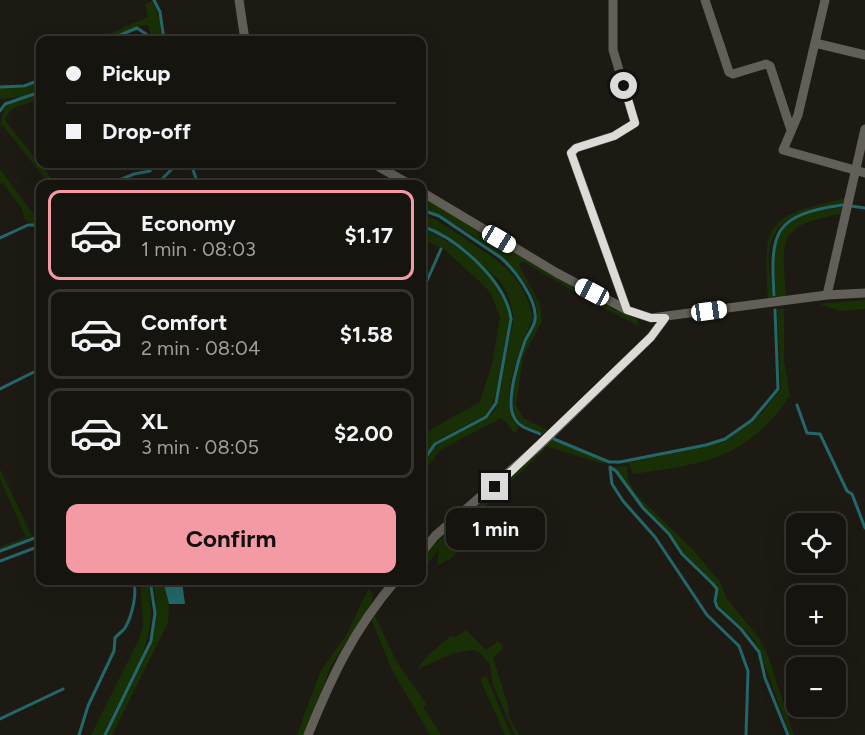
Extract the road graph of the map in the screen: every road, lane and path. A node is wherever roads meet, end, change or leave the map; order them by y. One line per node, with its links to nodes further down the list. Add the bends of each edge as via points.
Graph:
1 (239, 0): 5 (street)
2 (613, 0): 16 (street, via 613,50 635,123 571,153)
3 (705, 0): 9 (street, via 729,72 770,66)
4 (825, 0): 6 (street)
5 (244, 36)
6 (815, 43): 7 (street); 9 (street)
7 (865, 55)
8 (865, 129): 11 (street)
9 (792, 130): 11 (street, via 783,150)
10 (381, 168): 12 (street)
11 (860, 172): 15 (street)
12 (402, 180)
13 (426, 194): 16 (street)
14 (865, 293): 15 (street)
15 (827, 295): 17 (street)
16 (627, 310): 17 (street)
17 (665, 318): 18 (street, via 651,337 540,445)
18 (426, 547)
19 (392, 585): 20 (street, via 355,633)
20 (308, 735)

